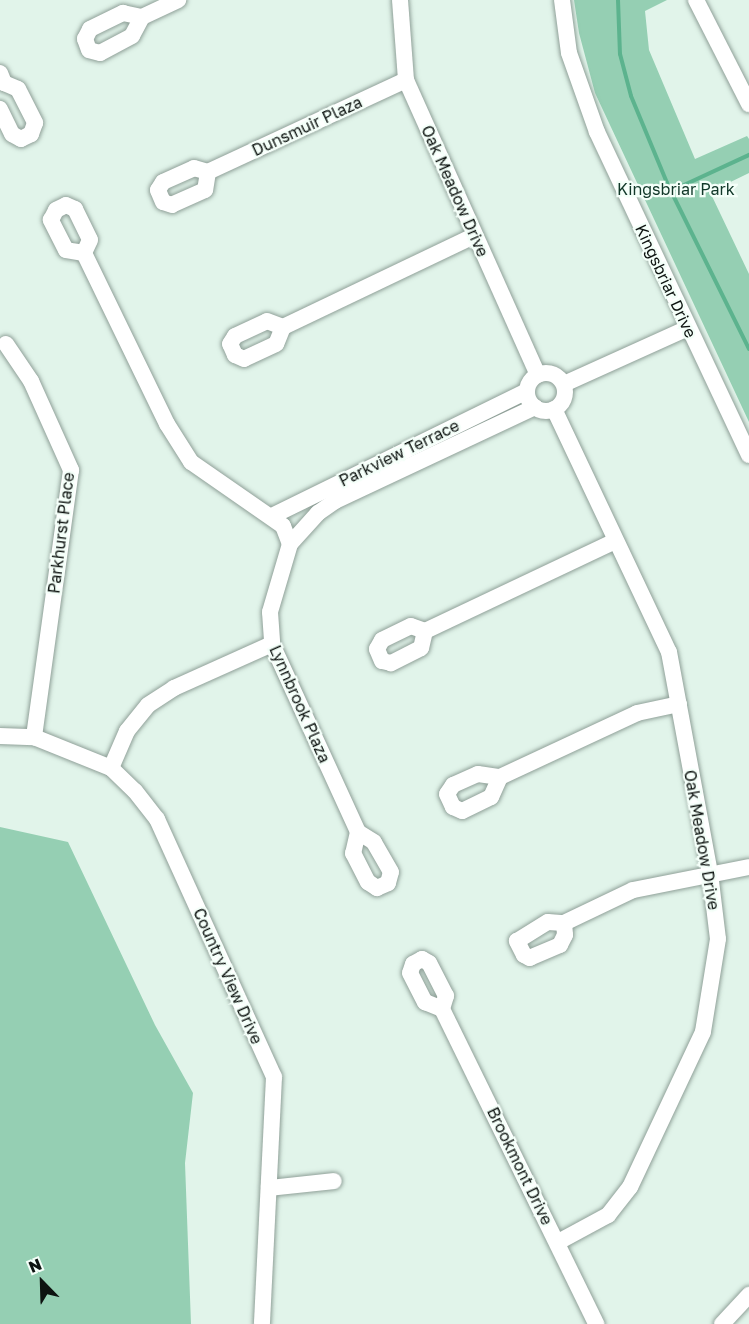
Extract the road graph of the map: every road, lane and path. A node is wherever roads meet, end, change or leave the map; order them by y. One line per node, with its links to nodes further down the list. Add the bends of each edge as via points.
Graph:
1 (178, 0): 5 (street)
2 (400, 0): 6 (street, Oak Meadow Drive)
3 (562, 0): 14 (street, Kingsbriar Drive, via 569,53 597,132)
4 (696, 0): 8 (street)
5 (141, 17)
6 (406, 80): 10 (street, Dunsmuir Plaza); 11 (street, Oak Meadow Drive)
7 (1, 82): 9 (street, via 18,89 35,123 31,134 21,139 12,134)
8 (749, 104)
9 (0, 109)
10 (208, 172)
11 (474, 236): 13 (street); 16 (street, Oak Meadow Drive)
12 (84, 253): 24 (street, via 167,424 191,462 221,486)
13 (283, 327)
14 (688, 328): 17 (street); 22 (street, Kingsbriar Drive)
15 (6, 344): 31 (street, Parkhurst Place, via 31,381 71,470)
16 (538, 375): 17 (street, via 552,374); 18 (street)
17 (564, 384): 20 (street, via 564,398)
18 (527, 391): 19 (street); 21 (street, Parkview Terrace)
19 (535, 407): 20 (street); 21 (street, Parkview Terrace)
20 (554, 409): 25 (street, Oak Meadow Drive)
21 (448, 438): 23 (street, Parkview Terrace)
22 (749, 455)
23 (365, 478): 24 (street, Parkview Terrace); 26 (street, Parkview Terrace, via 318,513)
24 (272, 516): 26 (street, via 283,526)
25 (615, 541): 27 (street); 29 (street, Oak Meadow Drive, via 669,652)
26 (290, 544): 28 (street, Lynnbrook Plaza, via 270,612)
27 (425, 631)
28 (272, 644): 32 (street, via 174,688 148,705 127,731); 34 (street, Lynnbrook Plaza)
29 (680, 704): 33 (street, via 637,713); 36 (street, Oak Meadow Drive)
30 (0, 736): 31 (street, Country View Drive)
31 (34, 737): 32 (street, Country View Drive)
32 (111, 768): 40 (street, Country View Drive, via 157,819 274,1077)
33 (501, 777)
34 (358, 831)
35 (749, 867): 36 (street)
36 (710, 873): 37 (street, via 633,890); 41 (street, Oak Meadow Drive, via 718,939 703,1032 630,1187 609,1215)
37 (564, 923)
38 (442, 1009): 41 (street, Brookmont Drive)
39 (334, 1181): 40 (street)
40 (269, 1188): 43 (street, Country View Drive)
41 (558, 1242): 44 (street, Brookmont Drive)
42 (749, 1295): 45 (street)
43 (262, 1324)
44 (596, 1324)
45 (722, 1324)

